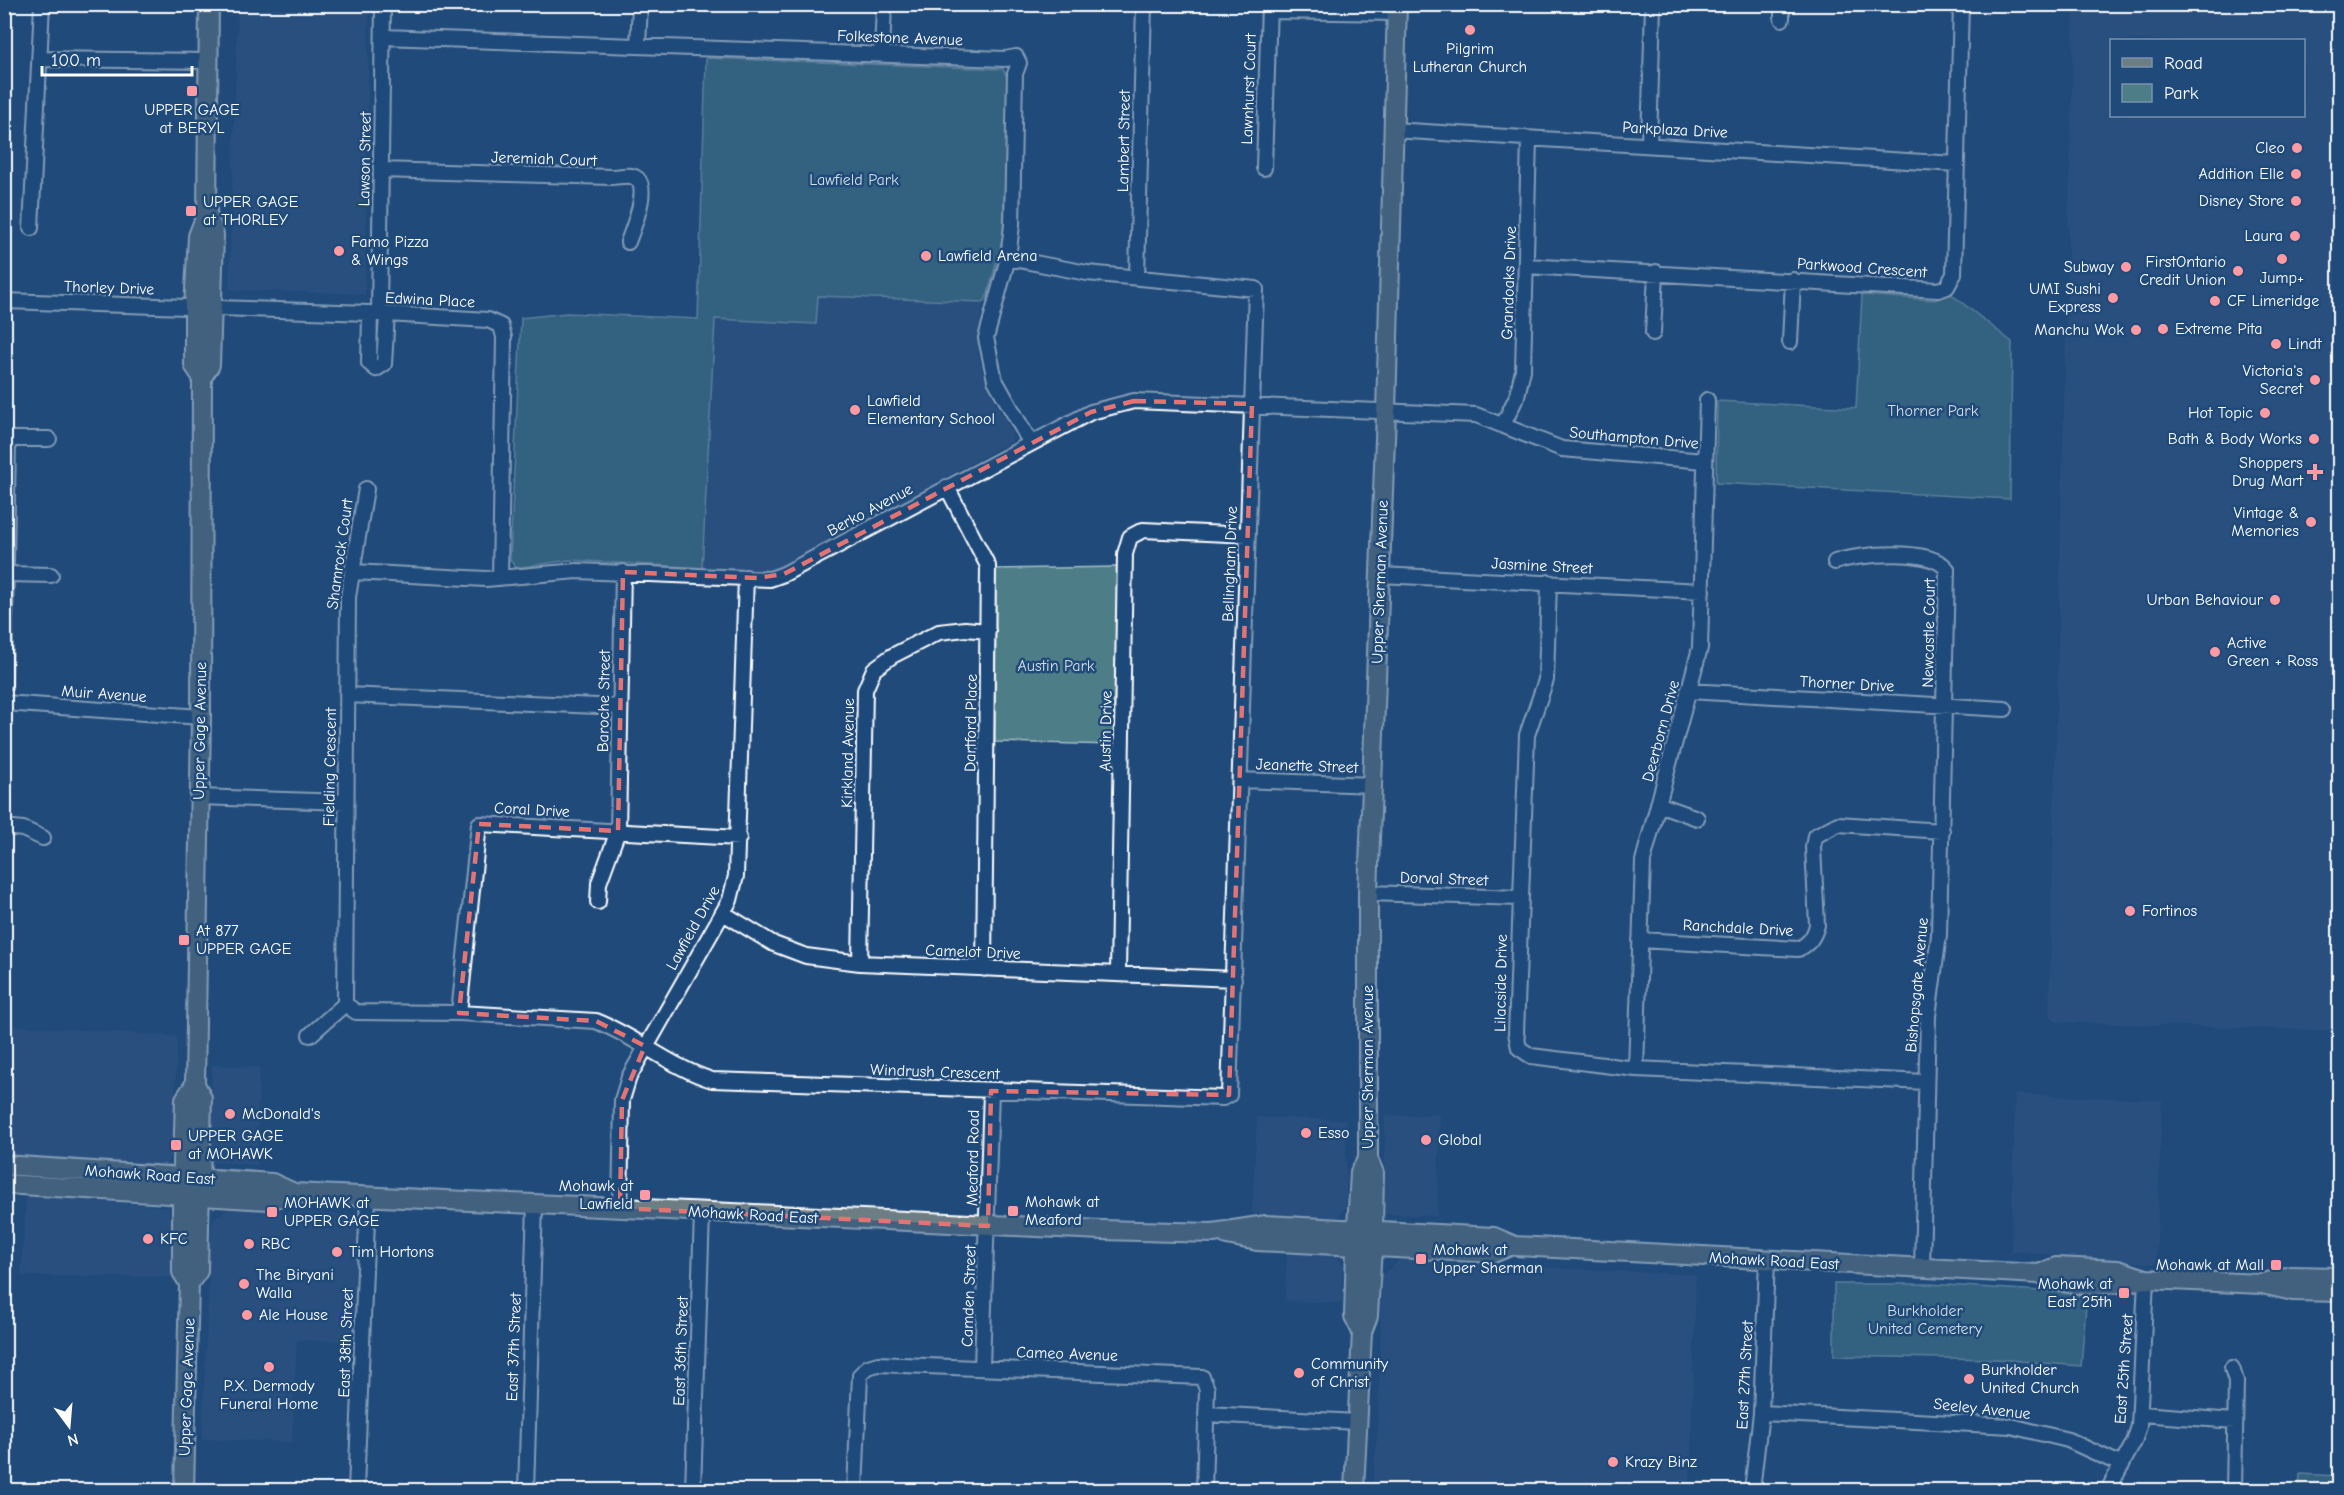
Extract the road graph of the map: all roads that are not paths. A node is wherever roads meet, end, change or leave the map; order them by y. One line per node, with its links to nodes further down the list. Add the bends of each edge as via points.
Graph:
1 (42, 4): 14 (street)
2 (209, 4): 15 (main road, Upper Gage Avenue)
3 (383, 4): 11 (street, Lawson Street)
4 (640, 4): 12 (street)
5 (884, 4): 13 (street)
6 (1144, 4): 28 (street, Lambert Street)
7 (1653, 4): 18 (street)
8 (1961, 4): 19 (street, Parkwood Crescent)
9 (1269, 8): 10 (street); 20 (street, Lawnhurst Court)
10 (1397, 9): 16 (main road, Upper Sherman Avenue)
11 (383, 38): 12 (street, Folkestone Avenue); 21 (street, Lawson Street)
12 (638, 46): 13 (street, Folkestone Avenue)
13 (882, 54): 25 (street, Folkestone Avenue, via 1016,57 1019,63 1015,74)
14 (39, 59): 15 (street); 23 (street)
15 (209, 61): 22 (main road, Upper Gage Avenue)
16 (1392, 130): 17 (street, Parkplaza Drive); 39 (main road, Upper Sherman Avenue)
17 (1528, 139): 18 (street, Parkplaza Drive); 26 (street, Grandoaks Drive)
18 (1649, 145): 19 (street, Parkplaza Drive)
19 (1957, 164): 29 (street, Parkwood Crescent, via 1954,274 1947,287 1938,290)
20 (1264, 168)
21 (381, 170): 24 (street, Jeremiah Court, via 632,176 639,180 643,190); 33 (street, Lawson Street)
22 (207, 213): 31 (main road, Upper Gage Avenue, via 198,236); 32 (main road, Upper Gage Avenue, via 214,235)
23 (31, 228)
24 (628, 242)
25 (1008, 258): 28 (street, Bellingham Drive); 43 (street, Folkestone Avenue, via 986,338 995,380)
26 (1526, 266): 27 (street, Parkwood Crescent); 40 (street, Grandoaks Drive, via 1523,370 1517,396)
27 (1656, 273): 29 (street, Parkwood Crescent); 34 (street)
28 (1137, 278): 38 (street, Bellingham Drive, via 1256,289)
29 (1793, 280): 35 (street)
30 (4, 301): 31 (street, Thorley Drive)
31 (194, 307): 32 (street, Thorley Drive); 36 (main road, Upper Gage Avenue, via 194,365)
32 (213, 308): 33 (street, Edwina Place); 36 (main road, Upper Gage Avenue, via 210,365)
33 (379, 314): 55 (street, Edwina Place, via 489,320 501,326 504,338)
34 (1653, 333)
35 (1790, 342)
36 (202, 377): 66 (main road, Upper Gage Avenue)
37 (1707, 400): 44 (street, Deerborn Drive)
38 (1251, 404): 39 (street, Berko Avenue); 43 (street, Berko Avenue, via 1134,400 1091,412); 47 (street, Bellingham Drive)
39 (1386, 412): 40 (street, Southampton Drive, via 1476,415); 53 (main road, Upper Sherman Avenue)
40 (1503, 425): 44 (street, Southampton Drive, via 1562,449)
41 (6, 439): 42 (street); 51 (street)
42 (48, 439)
43 (1030, 442): 45 (street, Berko Avenue)
44 (1705, 461): 57 (street, Deerborn Drive)
45 (948, 487): 54 (street, Berko Avenue, via 784,574 770,579); 58 (street, Dartford Place, via 988,566)
46 (366, 489): 49 (street, Shamrock Court)
47 (1248, 535): 67 (street, Bellingham Drive); 85 (street, Austin Drive, via 1143,530 1130,537 1125,554)
48 (1835, 562): 63 (street, Newcastle Court, via 1870,554 1924,558 1942,563 1947,569)
49 (353, 572): 55 (street, Berko Avenue); 61 (street, Shamrock Court, via 348,597)
50 (623, 572): 54 (street, Berko Avenue); 55 (street, Berko Avenue, via 570,571); 64 (street, Baroche Street)
51 (7, 574): 52 (street); 59 (street)
52 (51, 575)
53 (1380, 575): 56 (street, Jasmine Street); 68 (main road, Upper Sherman Avenue)
54 (746, 577): 77 (street, Lawfield Drive)
55 (500, 578)
56 (1549, 582): 57 (street, Jasmine Street); 79 (street, Lilacside Drive, via 1546,680 1527,735)
57 (1702, 591): 60 (street, Deerborn Drive, via 1700,648)
58 (988, 631): 83 (street, Kirkland Avenue, via 939,632 874,669 865,690); 84 (street, Dartford Place)
59 (4, 684)
60 (1688, 691): 63 (street, Thorner Drive); 71 (street, Deerborn Drive)
61 (347, 696): 64 (street, Fielding Crescent); 70 (street, Fielding Crescent)
62 (4, 703): 66 (street, Muir Avenue)
63 (1945, 706): 65 (street, Thorner Drive); 75 (street, Bishopsgate Avenue)
64 (620, 707): 74 (street, Baroche Street)
65 (2005, 709)
66 (201, 717): 69 (main road, Upper Gage Avenue)
67 (1240, 780): 68 (street, Jeanette Street); 86 (street, Bellingham Drive)
68 (1373, 785): 78 (main road, Upper Sherman Avenue)
69 (199, 797): 70 (street); 97 (main road, Upper Gage Avenue, via 195,1084 185,1099)
70 (346, 802): 87 (street, Fielding Crescent)
71 (1658, 804): 72 (street); 82 (street, Deerborn Drive, via 1642,861)
72 (1697, 818)
73 (4, 828): 76 (street, via 23,829)
74 (618, 831): 77 (street, Coral Drive); 80 (street, Baroche Street, via 599,883); 88 (street, Coral Drive, via 479,824)
75 (1942, 831): 82 (street, Ranchdale Drive, via 1838,824 1815,836 1817,925 1807,945 1798,949); 92 (street, Bishopsgate Avenue, via 1939,935 1928,1016)
76 (43, 838)
77 (739, 838): 81 (street, Lawfield Drive, via 736,876)
78 (1368, 893): 79 (street, Dorval Street); 103 (main road, Upper Sherman Avenue, via 1368,1159 1374,1173)
79 (1520, 898): 91 (street, Lilacside Drive, via 1516,1033 1519,1048 1531,1056)
80 (598, 902)
81 (723, 912): 83 (street, Camelot Drive, via 806,956); 90 (street, Lawfield Drive)
82 (1640, 940): 91 (street, Deerborn Drive)
83 (860, 963): 84 (street, Camelot Drive)
84 (984, 969): 85 (street, Camelot Drive)
85 (1118, 973): 86 (street, Camelot Drive)
86 (1234, 979): 94 (street, Bellingham Drive)
87 (345, 1004): 88 (street, via 356,1012); 89 (street)
88 (459, 1013): 90 (street, via 596,1021)
89 (310, 1035)
90 (645, 1046): 93 (street, Windrush Crescent, via 688,1073 712,1080); 100 (street, Lawfield Drive, via 622,1100)
91 (1636, 1069): 92 (street, Lilacside Drive)
92 (1926, 1082): 105 (street, Bishopsgate Avenue)
93 (991, 1091): 94 (street, Windrush Crescent, via 1223,1098); 102 (street, Meaford Road)
94 (1231, 1091)
95 (5, 1165): 97 (main road, Mohawk Road East)
96 (4, 1184): 97 (main road, Mohawk Road East)
97 (191, 1187): 98 (main road, Mohawk Road East, via 272,1183 294,1193); 118 (main road, Upper Gage Avenue, via 182,1272 189,1283)
98 (368, 1197): 99 (main road, Mohawk Road East); 119 (street, East 38th Street)
99 (535, 1204): 100 (main road, Mohawk Road East); 120 (street, East 37th Street)
100 (620, 1208): 101 (main road, Mohawk Road East)
101 (702, 1213): 102 (main road, Mohawk Road East); 121 (street, East 36th Street)
102 (988, 1226): 103 (main road, Mohawk Road East, via 1213,1233 1266,1225); 110 (street, Camden Street)
103 (1364, 1239): 104 (main road, Mohawk Road East, via 1493,1253 1510,1246); 116 (main road, Upper Sherman Avenue, via 1368,1316 1362,1332)
104 (1767, 1260): 105 (main road, Mohawk Road East); 112 (street, East 27th Street)
105 (1922, 1268): 107 (main road, Mohawk Road East, via 2039,1274 2056,1282 2117,1284)
106 (2340, 1277): 108 (main road, Mohawk Road East, via 2291,1276)
107 (2146, 1279): 108 (main road, Mohawk Road East); 114 (street, East 25th Street)
108 (2262, 1284): 109 (main road, Mohawk Road East, via 2293,1291)
109 (2340, 1292)
110 (982, 1367): 113 (street, Cameo Avenue, via 1196,1375 1206,1382); 122 (street, Cameo Avenue, via 868,1367 860,1375 859,1384)
111 (2232, 1368): 115 (street, via 2236,1381)
112 (1761, 1413): 117 (street, Seeley Avenue, via 2012,1426 2068,1440); 125 (street, East 27th Street)
113 (1206, 1414): 116 (street); 123 (street)
114 (2141, 1414): 115 (street); 117 (street, East 25th Street, via 2134,1442)
115 (2235, 1421): 127 (street)
116 (1357, 1422): 124 (main road, Upper Sherman Avenue)
117 (2122, 1465): 126 (street, East 25th Street)
118 (184, 1491)
119 (356, 1491)
120 (526, 1491)
121 (693, 1491)
122 (855, 1491)
123 (1204, 1491)
124 (1354, 1491)
125 (1752, 1491)
126 (2108, 1491)
127 (2234, 1491)

